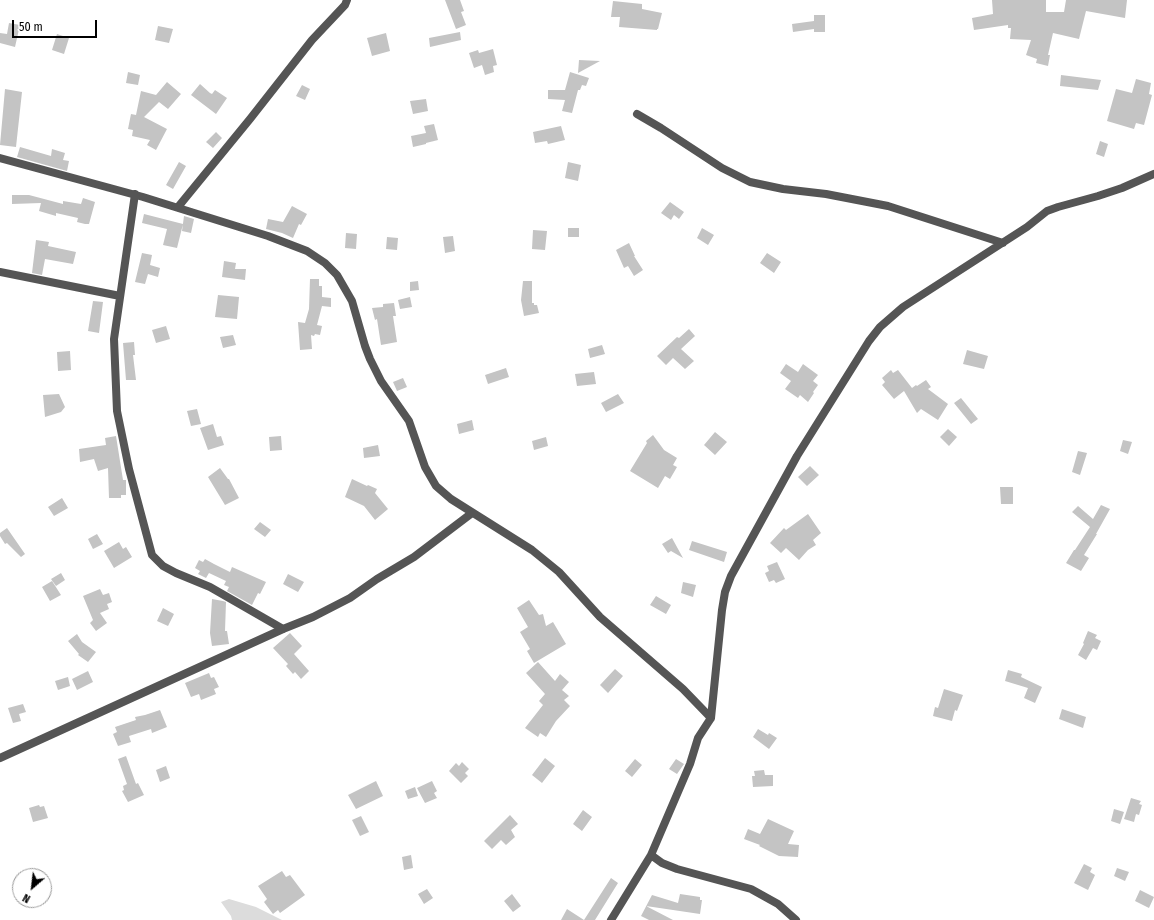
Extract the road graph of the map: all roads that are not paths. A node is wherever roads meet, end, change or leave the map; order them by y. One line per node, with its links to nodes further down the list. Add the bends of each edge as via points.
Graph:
1 (347, 0): 6 (street)
2 (637, 114): 7 (street, via 722,168 750,182 888,206)
3 (0, 158): 5 (street)
4 (1154, 174): 7 (street, via 1122,188 1047,211)
5 (135, 194): 6 (street); 9 (street)
6 (178, 207): 10 (street, via 307,251 329,267 341,281 352,301 370,359 408,421 425,467 436,486)
7 (1003, 243): 12 (street, via 903,307 869,340 798,456 731,576 722,610)
8 (0, 272): 9 (street)
9 (120, 296): 11 (street, via 114,339 117,411 152,556 163,566 210,587)
10 (472, 513): 11 (street, via 414,557 350,598); 12 (street, via 532,550 559,572 600,617 683,689)
11 (283, 629): 13 (street)
12 (711, 718): 14 (street, via 698,738 690,764)
13 (0, 758)
14 (651, 855): 15 (street); 16 (street, via 677,869 751,889 778,904)
15 (611, 920)
16 (796, 920)

